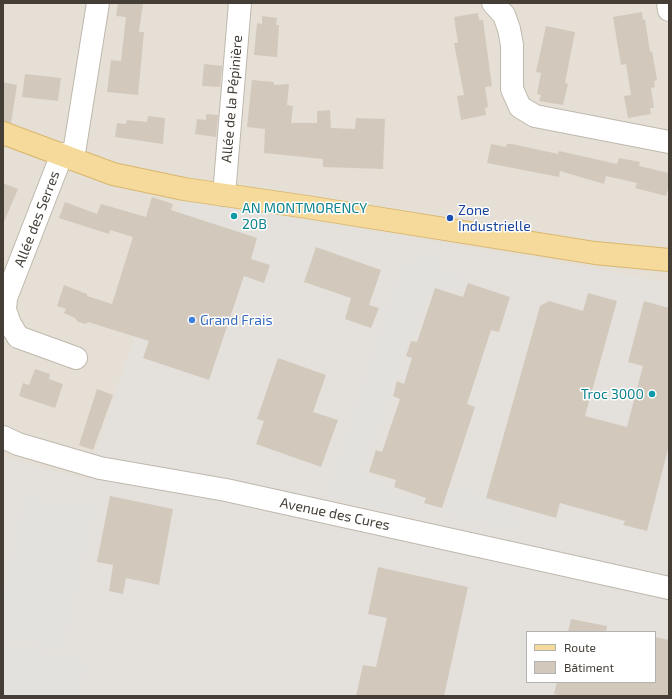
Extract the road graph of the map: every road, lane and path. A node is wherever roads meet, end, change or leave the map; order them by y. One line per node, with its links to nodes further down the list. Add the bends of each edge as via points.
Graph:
1 (98, 3): 8 (street, Allée des Serres)
2 (240, 3): 9 (street, Allée de la Pépinière)
3 (493, 3): 7 (street, via 504,15 509,29 512,45 512,89 520,107 534,116)
4 (668, 3): 5 (street)
5 (669, 10)
6 (3, 133): 8 (main road)
7 (668, 138)
8 (67, 156): 9 (main road, via 113,174); 13 (street, Allée des Serres, via 6,298 5,310 18,337)
9 (224, 195): 10 (main road)
10 (595, 253): 11 (main road); 12 (main road)
11 (669, 260)
12 (669, 271)
13 (76, 358)
14 (3, 437): 15 (street, Avenue des Cures, via 18,444 100,468 226,490)
15 (669, 588)

